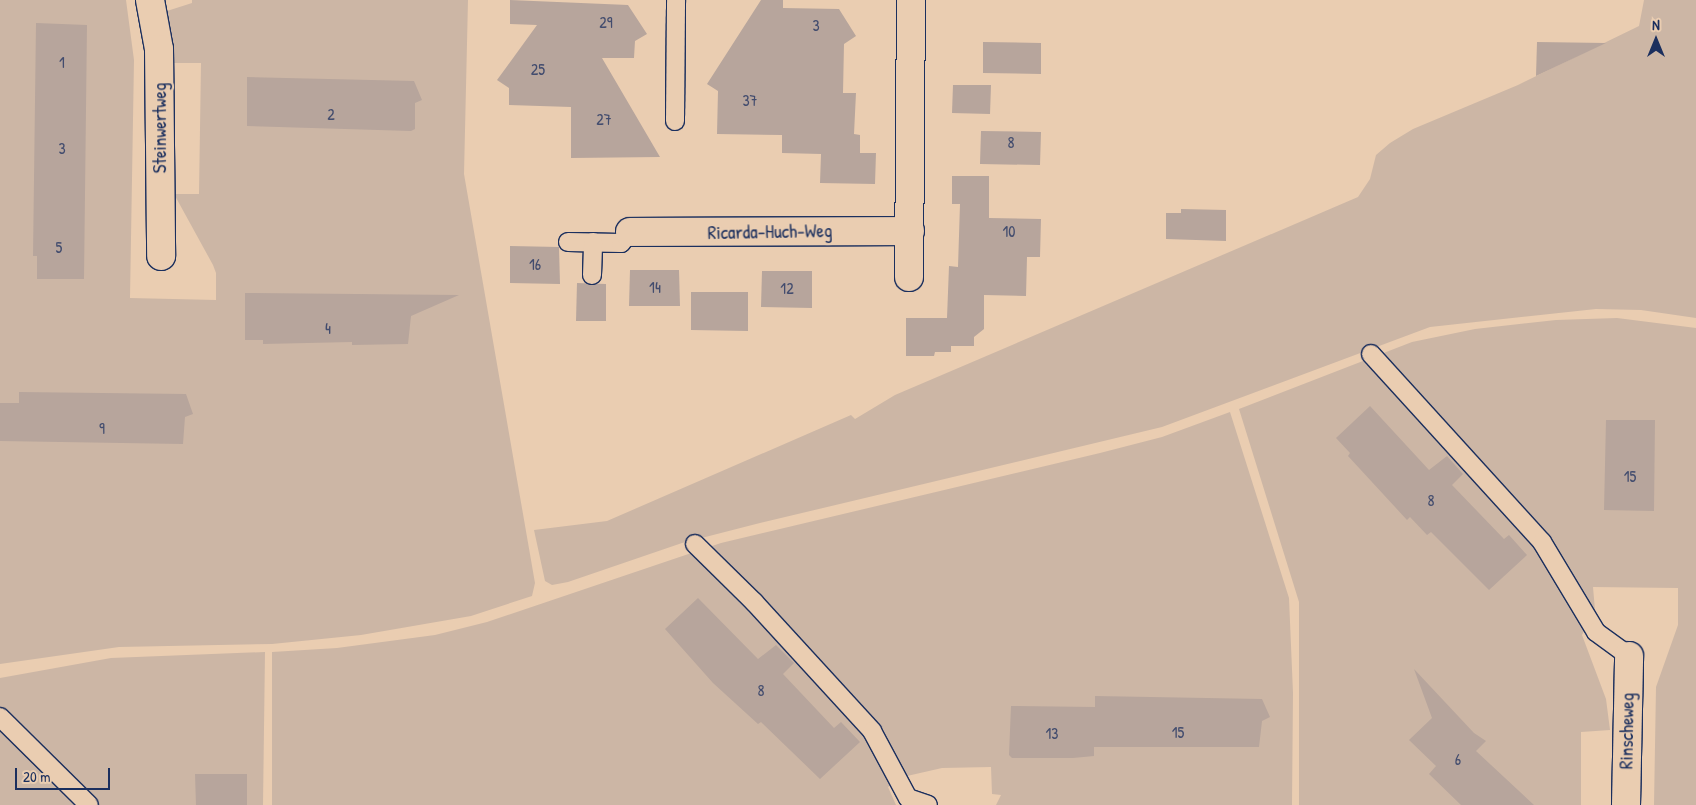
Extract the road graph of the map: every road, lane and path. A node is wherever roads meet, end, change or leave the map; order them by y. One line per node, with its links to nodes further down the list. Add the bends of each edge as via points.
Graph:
1 (150, 0): 9 (street, Steinwertweg, via 160,49)
2 (676, 0): 4 (lane)
3 (911, 0): 5 (street)
4 (675, 121)
5 (910, 231): 6 (street, Ricarda-Huch-Weg); 11 (street)
6 (630, 232): 8 (lane, via 621,243)
7 (568, 242): 8 (lane)
8 (593, 242): 10 (lane)
9 (161, 256)
10 (592, 275)
11 (909, 276)
12 (1371, 354): 14 (lane, via 1542,542 1596,632)
13 (695, 544): 17 (lane, via 754,602 872,731 908,798)
14 (1629, 656): 18 (street, Rinscheweg)
15 (0, 717): 16 (lane)
16 (88, 805)
17 (928, 805)
18 (1626, 805)

